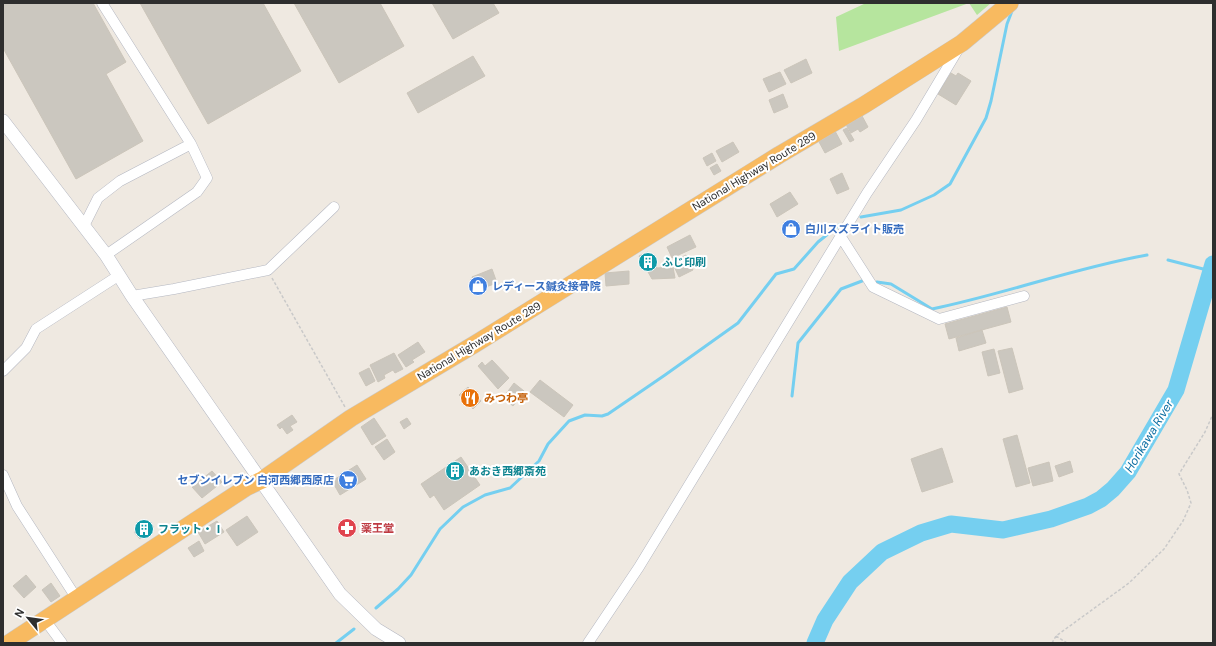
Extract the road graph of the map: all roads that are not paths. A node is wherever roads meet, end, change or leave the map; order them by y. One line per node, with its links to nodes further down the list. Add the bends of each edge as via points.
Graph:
1 (102, 3): 5 (street)
2 (1010, 3): 3 (highway, National Highway Route 289)
3 (962, 43): 8 (street); 15 (highway, National Highway Route 289, via 351,418)
4 (3, 121): 7 (street)
5 (191, 144): 7 (street, via 120,181 98,198); 9 (street, via 207,178 197,192)
6 (334, 207): 11 (street, via 268,270)
7 (84, 226): 9 (street)
8 (842, 237): 12 (street, via 873,287 939,319); 21 (street, via 639,567)
9 (106, 255): 10 (street)
10 (118, 276): 11 (street); 13 (street, via 36,329 26,348)
11 (132, 296): 15 (street)
12 (1024, 296)
13 (3, 371)
14 (3, 475): 16 (street, via 17,506)
15 (262, 480): 16 (highway, National Highway Route 289, via 247,487); 20 (street, via 340,594 376,629)
16 (77, 600): 17 (highway, National Highway Route 289)
17 (44, 620): 18 (highway, National Highway Route 289); 19 (street)
18 (9, 643)
19 (62, 643)
20 (399, 643)
21 (588, 643)

